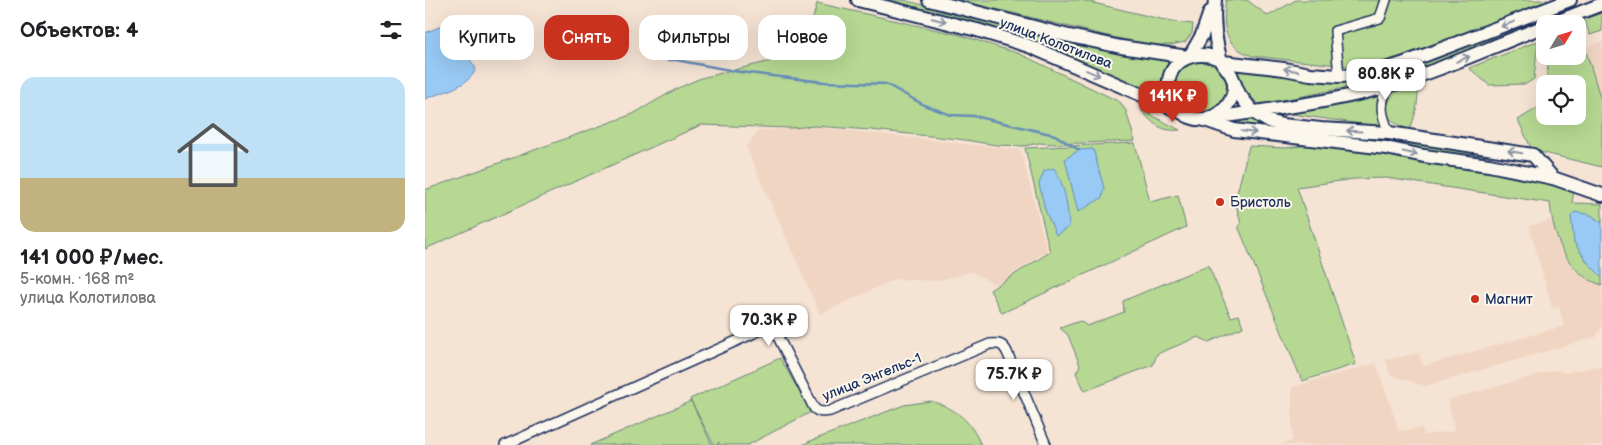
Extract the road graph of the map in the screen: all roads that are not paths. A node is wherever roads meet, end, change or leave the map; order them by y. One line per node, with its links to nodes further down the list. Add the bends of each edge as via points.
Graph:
1 (858, 0): 14 (main road, улица Колотилова, one-way to 14, via 1029,46)
2 (929, 0): 9 (main road, улица Колотилова, via 1093,41)
3 (1214, 0): 9 (main road, via 1202,35); 10 (main road, via 1214,34)
4 (1386, 0): 11 (street, via 1380,18 1335,31)
5 (1562, 1): 11 (main road, улица Колотилова, one-way to 11, via 1403,64 1358,75)
6 (1602, 4): 7 (main road)
7 (1574, 15)
8 (1536, 30): 13 (main road, улица Колотилова, one-way to 8)
9 (1189, 56): 10 (main road, улица Колотилова, via 1205,54); 14 (main road, via 1172,72 1169,82 1171,98)
10 (1222, 61): 11 (main road, улица Колотилова, one-way to 10); 12 (main road)
11 (1339, 76)
12 (1234, 82): 15 (main road); 16 (main road, via 1229,104)
13 (1388, 86): 15 (main road, улица Колотилова); 17 (street, via 1381,110)
14 (1181, 112): 16 (main road, улица Колотилова, via 1191,117)
15 (1253, 112): 16 (main road, улица Колотилова); 17 (main road, one-way to 15, via 1282,125)
16 (1207, 118): 18 (main road, one-way to 18, via 1234,130 1386,148)
17 (1389, 133): 18 (main road, one-way to 17, via 1533,155)
18 (1553, 178): 19 (main road)
19 (1602, 195)
20 (505, 445): 21 (street, улица Энгельс-1, via 772,326 818,412 830,411 998,343 1007,352)
21 (1046, 445)

